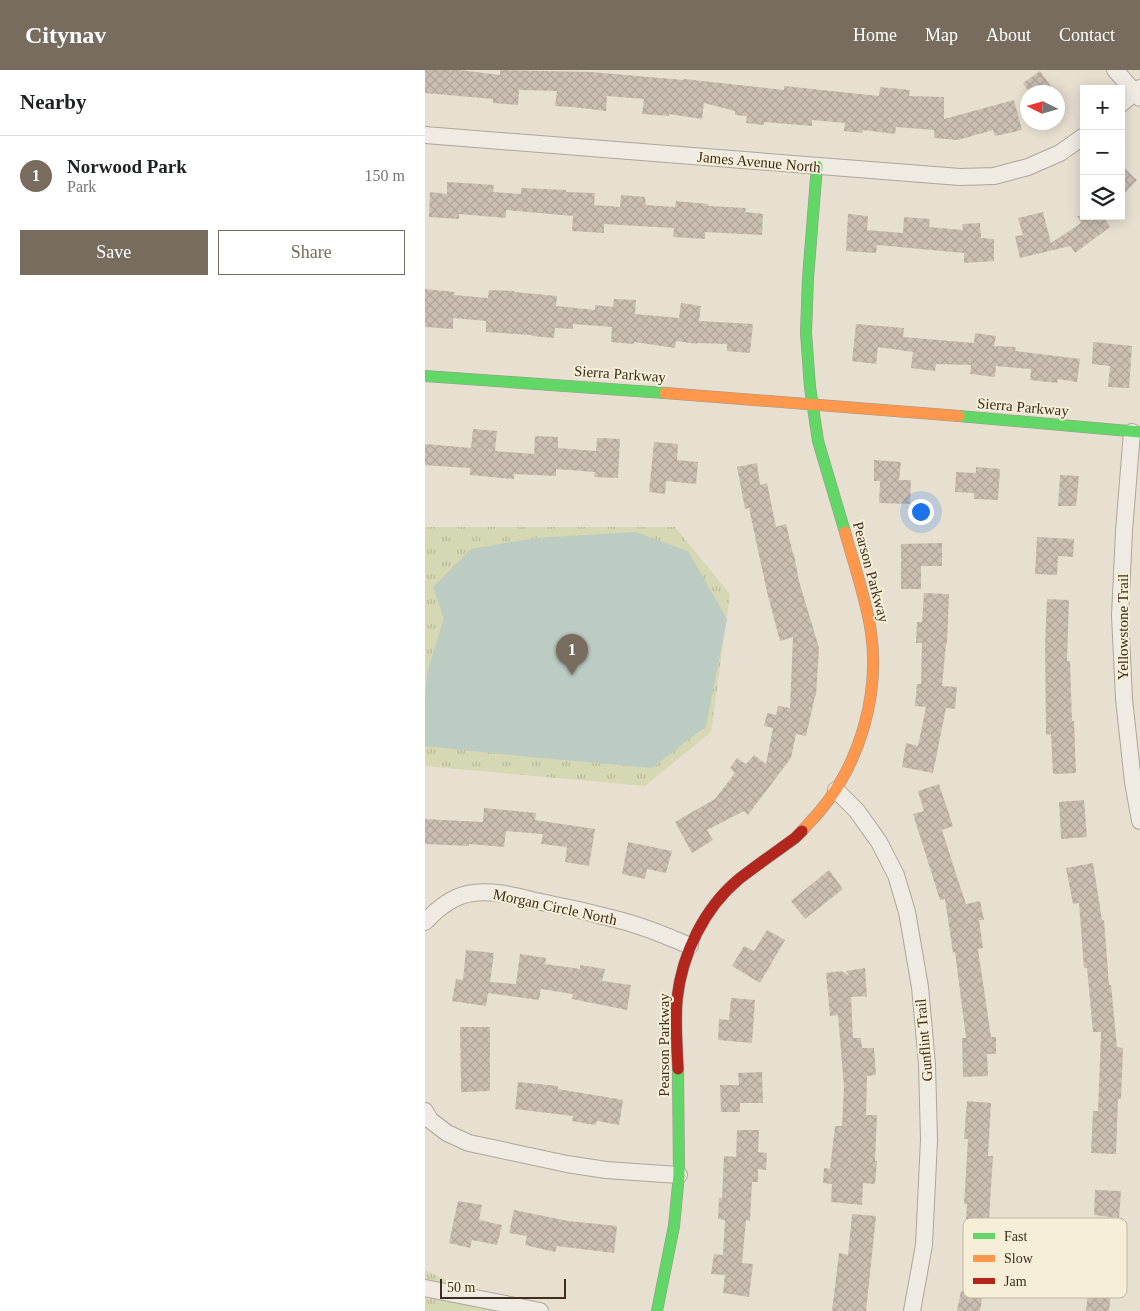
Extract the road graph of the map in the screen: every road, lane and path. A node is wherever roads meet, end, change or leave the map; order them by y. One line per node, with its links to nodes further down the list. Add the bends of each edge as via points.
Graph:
1 (1115, 70): 2 (street)
2 (1138, 92): 3 (street)
3 (1125, 101)
4 (425, 135): 6 (street, James Avenue North)
5 (1080, 139): 6 (street, James Avenue North, via 1060,153 1028,167 994,176 960,177)
6 (817, 166): 8 (street, via 806,333)
7 (425, 376): 8 (street, Sierra Parkway)
8 (813, 404): 9 (street, Sierra Parkway); 10 (street, Pearson Parkway, via 818,441 864,597 871,633 873,671 869,709 859,744)
9 (1136, 432): 11 (street, Yellowstone Trail, via 1124,532 1121,615 1124,699)
10 (836, 790): 13 (street, Pearson Parkway, via 795,838 738,880 714,905); 19 (street, Gunflint Trail, via 857,811 879,842 896,876 907,912 920,987 929,1140 924,1245)
11 (1140, 821)
12 (425, 922): 13 (street, Morgan Circle North, via 449,900 471,893 494,892 620,920)
13 (690, 946): 15 (street, Pearson Parkway, via 677,1000)
14 (425, 1111): 15 (street, via 430,1120 447,1133 469,1143 606,1170)
15 (679, 1175): 18 (street, Pearson Parkway, via 674,1226)
16 (425, 1288): 17 (street)
17 (540, 1311)
18 (657, 1311)
19 (912, 1311)

